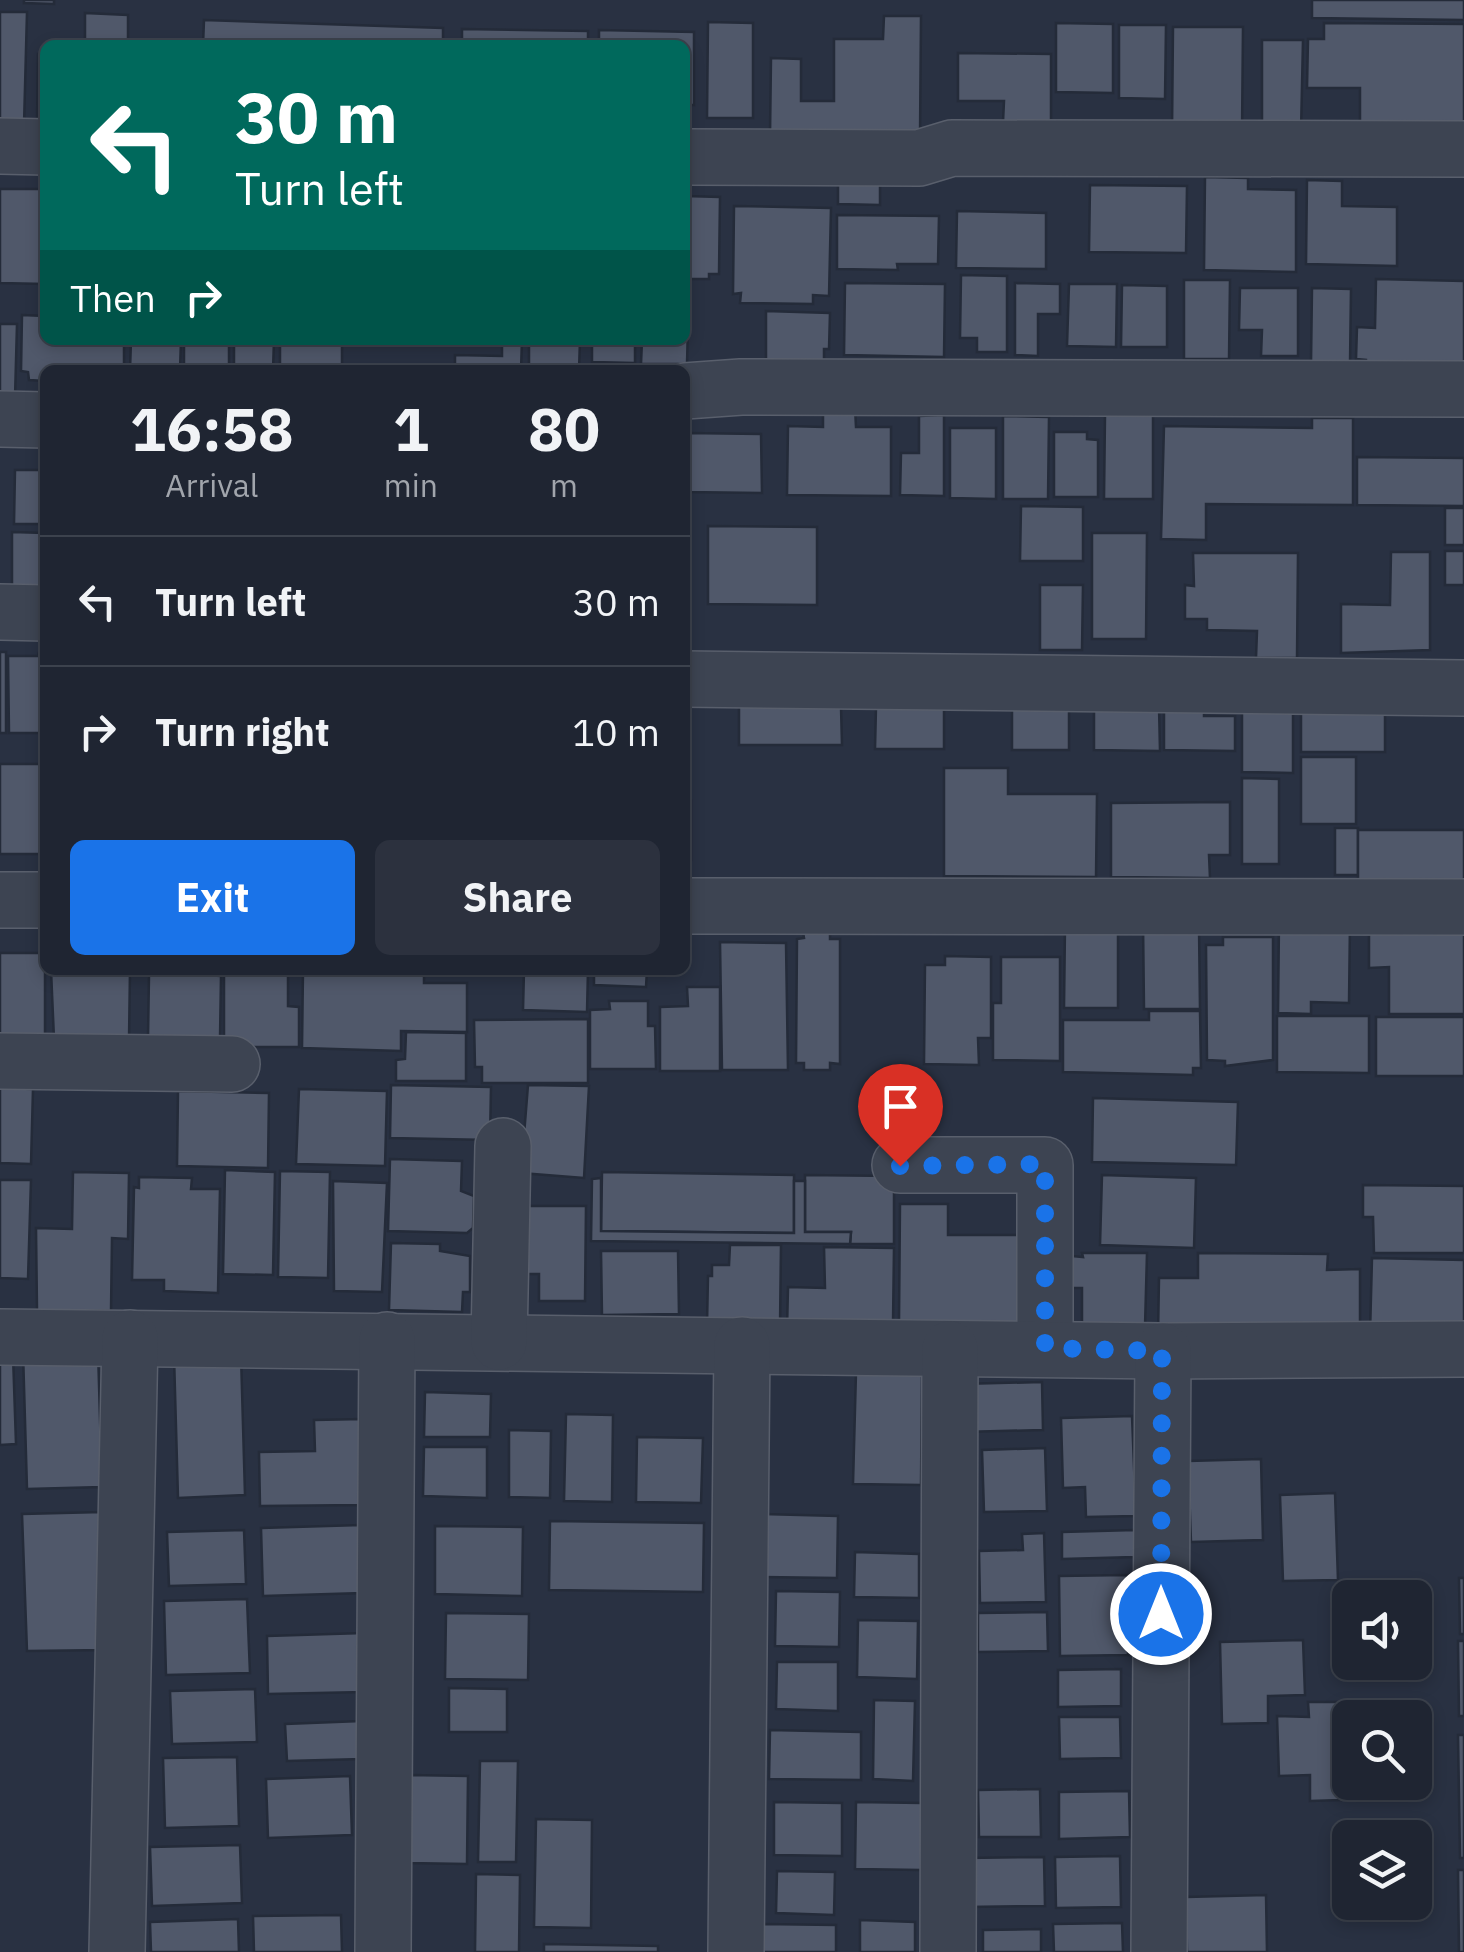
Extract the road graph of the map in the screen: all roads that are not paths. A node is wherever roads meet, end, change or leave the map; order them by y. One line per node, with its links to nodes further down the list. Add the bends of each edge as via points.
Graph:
1 (0, 146): 2 (street)
2 (40, 146)
3 (1464, 149): 4 (street, via 952,148 919,158)
4 (690, 157)
5 (1464, 390): 6 (street)
6 (690, 391)
7 (0, 419): 8 (street)
8 (40, 420)
9 (0, 612): 10 (street)
10 (40, 613)
11 (690, 679): 12 (street)
12 (1464, 688)
13 (0, 900): 14 (street)
14 (40, 900)
15 (690, 906): 16 (street)
16 (1464, 907)
17 (0, 1062): 18 (street)
18 (232, 1064)
19 (503, 1146): 24 (street)
20 (900, 1166): 26 (street, via 1045,1164)
21 (0, 1337): 22 (street)
22 (130, 1338): 23 (street); 30 (street)
23 (387, 1340): 24 (street); 31 (street)
24 (498, 1342): 25 (street)
25 (742, 1345): 27 (street); 32 (street)
26 (1045, 1348): 27 (street); 29 (street)
27 (950, 1349): 33 (street)
28 (1464, 1349): 29 (street)
29 (1162, 1351): 34 (street)
30 (117, 1952)
31 (384, 1952)
32 (736, 1952)
33 (948, 1952)
34 (1158, 1952)

